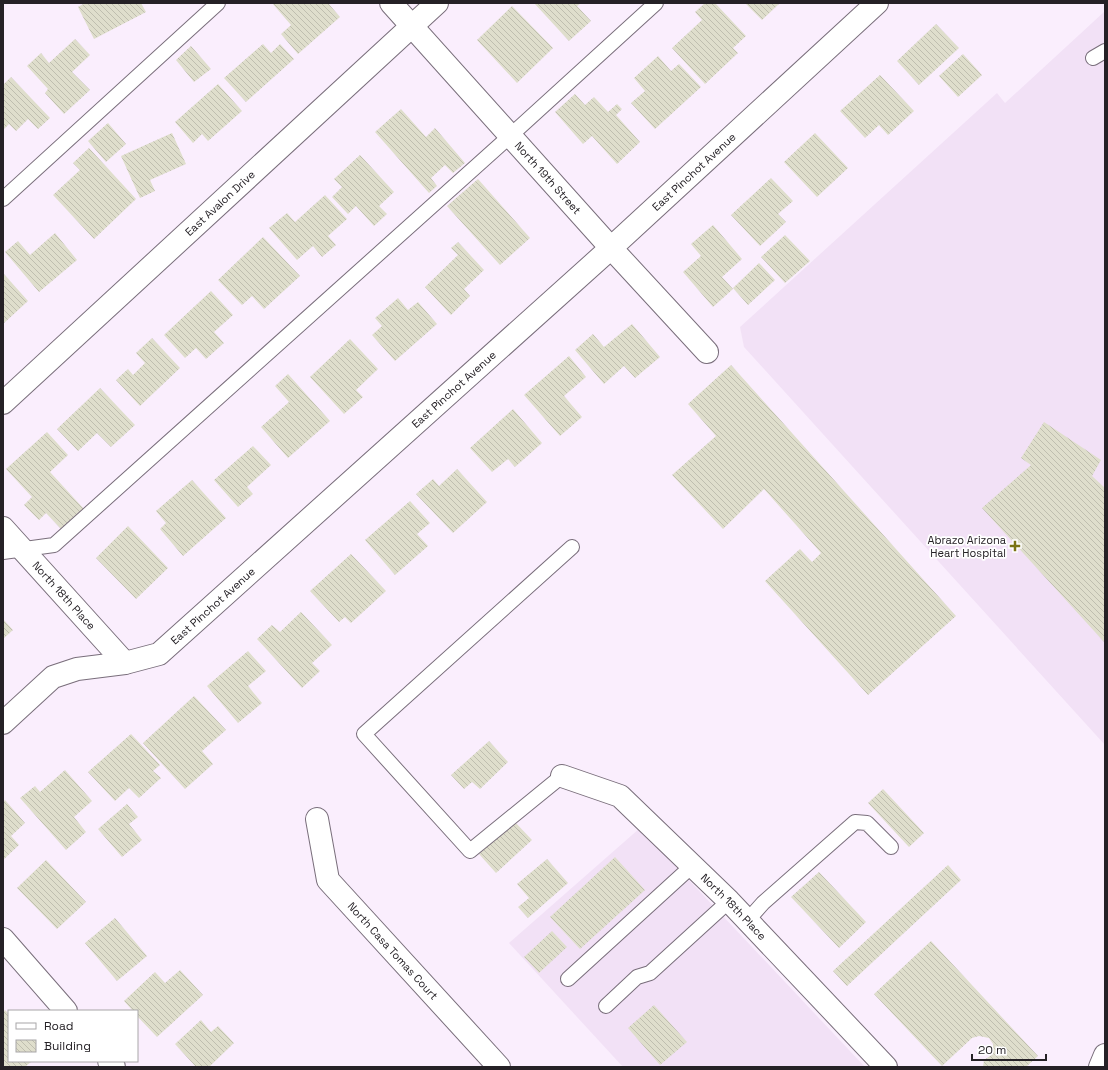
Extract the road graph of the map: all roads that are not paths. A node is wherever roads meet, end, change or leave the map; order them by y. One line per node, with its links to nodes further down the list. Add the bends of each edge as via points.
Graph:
1 (218, 3): 10 (lane)
2 (391, 3): 6 (street, North 19th Street)
3 (437, 3): 6 (street, East Avalon Drive)
4 (656, 3): 9 (lane)
5 (877, 3): 11 (street, East Pinchot Avenue)
6 (412, 26): 9 (street, North 19th Street); 13 (street, East Avalon Drive)
7 (1105, 51): 8 (lane)
8 (1093, 58)
9 (510, 136): 11 (street, North 19th Street); 16 (lane, via 54,545)
10 (3, 199)
11 (611, 248): 12 (street, North 19th Street); 17 (street, East Pinchot Avenue, via 181,636 159,654)
12 (707, 352)
13 (3, 404)
14 (3, 528): 16 (street, North 18th Place)
15 (572, 547): 19 (lane, via 364,734 470,851)
16 (13, 551): 17 (street, North 18th Place)
17 (125, 663): 18 (street, East Pinchot Avenue, via 77,669 53,677)
18 (3, 723)
19 (562, 776): 22 (street, North 18th Place, via 620,796)
20 (317, 819): 30 (street, North Casa Tomas Court, via 328,880)
21 (891, 847): 24 (lane, via 867,823 855,822 763,903)
22 (693, 865): 23 (street, North 18th Place); 26 (lane)
23 (729, 901): 24 (street, North 18th Place); 27 (lane, via 650,973 638,977)
24 (747, 921): 31 (street, North 18th Place)
25 (5, 946): 28 (street)
26 (568, 979)
27 (606, 1006)
28 (65, 1010)
29 (1105, 1055): 32 (street)
30 (499, 1067)
31 (886, 1067)
32 (1100, 1067)

